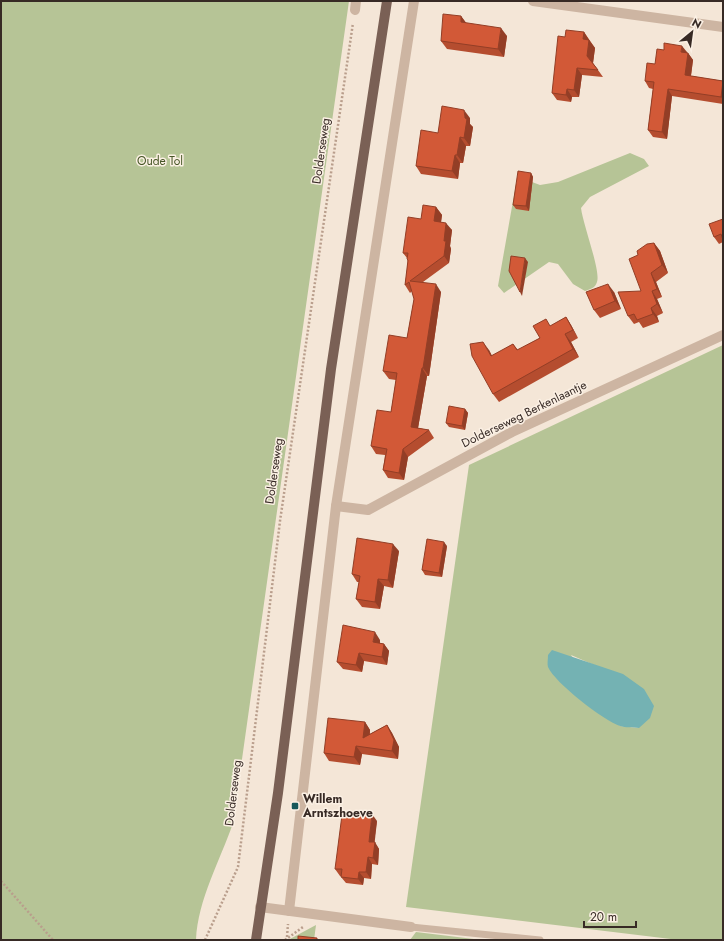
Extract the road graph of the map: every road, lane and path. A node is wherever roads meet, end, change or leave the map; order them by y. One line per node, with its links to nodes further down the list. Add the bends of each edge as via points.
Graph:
1 (387, 1): 9 (main road, via 331,368 278,793)
2 (414, 1): 7 (street)
3 (532, 1): 5 (street)
4 (355, 5): 14 (path, Dolderseweg, via 280,521 238,867)
5 (723, 27)
6 (723, 335): 7 (street, Dolderseweg Berkenlaantje, via 512,432 368,510)
7 (336, 506): 10 (street)
8 (1, 880): 13 (path)
9 (260, 907): 10 (street); 15 (main road)
10 (289, 911): 11 (street)
11 (411, 927): 12 (lane)
12 (498, 938): 16 (lane)
13 (53, 940)
14 (205, 940)
15 (256, 940)
16 (540, 940)

